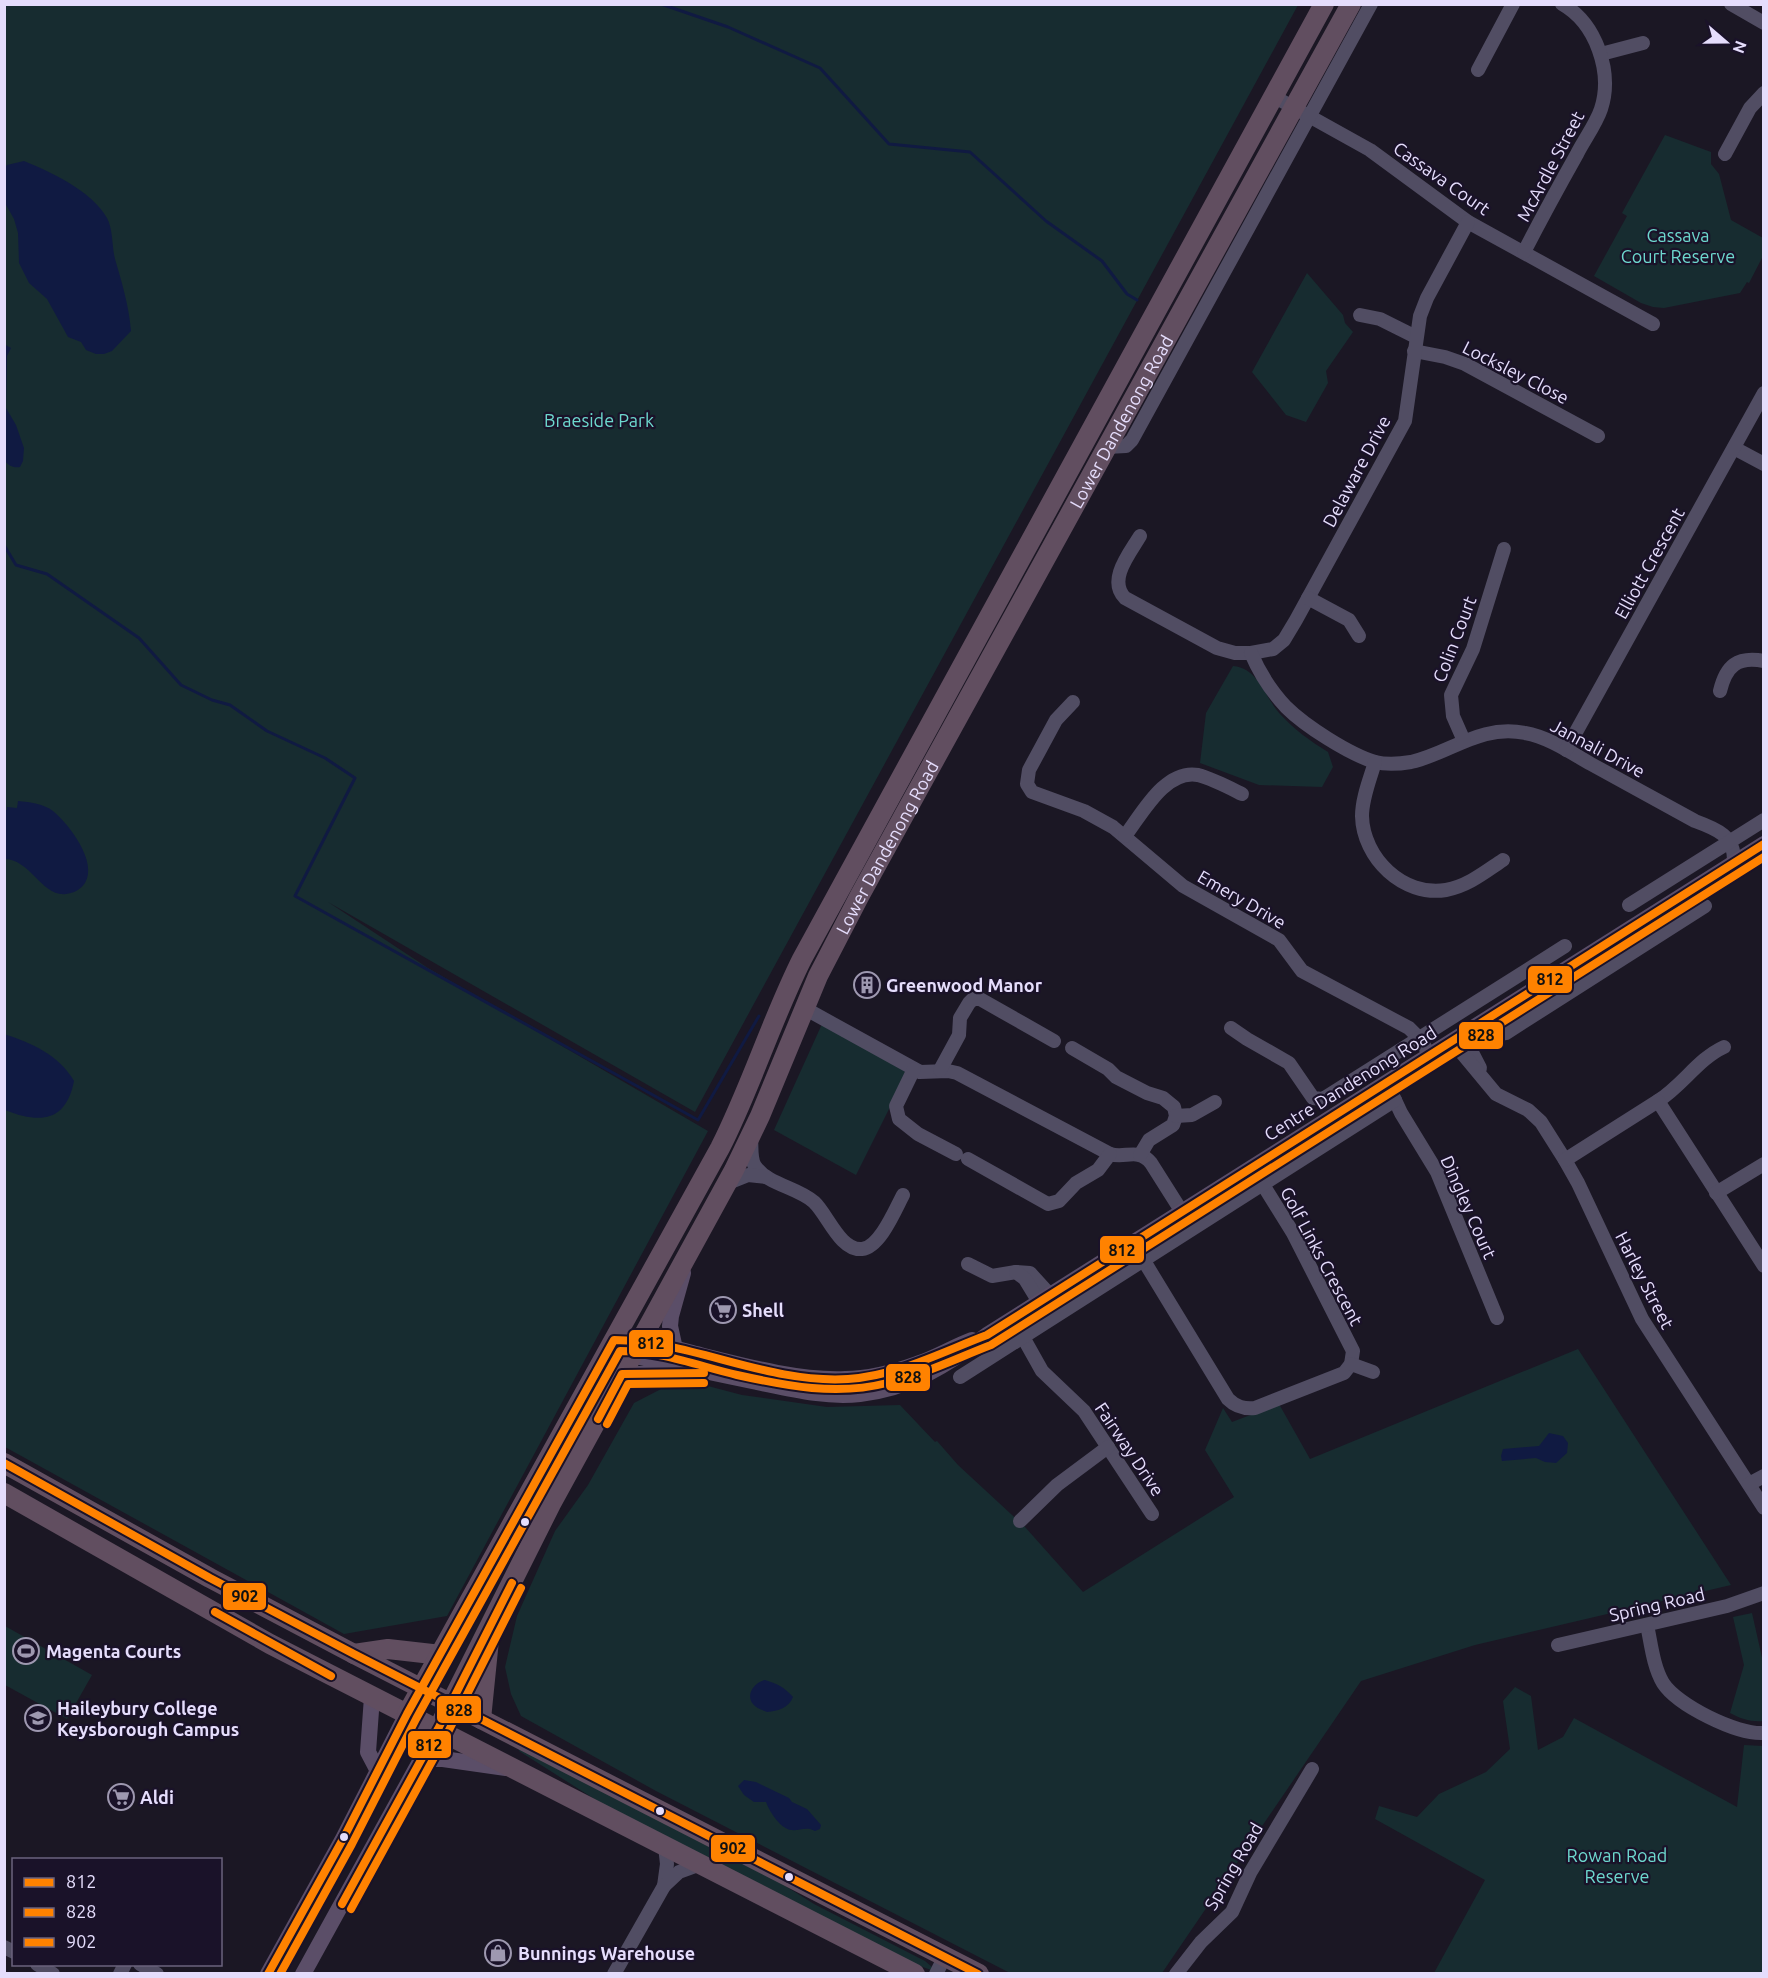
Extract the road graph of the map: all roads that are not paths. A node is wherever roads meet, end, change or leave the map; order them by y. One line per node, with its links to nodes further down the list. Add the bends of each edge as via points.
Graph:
1 (1324, 4): 12 (highway, Lower Dandenong Road)
2 (1351, 4): 13 (highway, Lower Dandenong Road)
3 (1371, 4): 13 (street, Lower Dandenong Road)
4 (1514, 4): 10 (street)
5 (1562, 4): 9 (street, McArdle Street, via 1589,30)
6 (1731, 4): 7 (street)
7 (1764, 23)
8 (1642, 43): 9 (street)
9 (1601, 54): 16 (street, McArdle Street, via 1605,81 1601,109)
10 (1478, 70)
11 (1764, 93): 14 (street, via 1750,108)
12 (1273, 96): 13 (street, Cassava Court); 85 (highway, Lower Dandenong Road, via 802,959 729,1131)
13 (1302, 112): 15 (street, Cassava Court, via 1370,150); 23 (highway, Lower Dandenong Road); 23 (street, Lower Dandenong Road, via 1129,444)
14 (1725, 154)
15 (1468, 222): 16 (street, Cassava Court); 19 (street, Delaware Drive, via 1427,298)
16 (1524, 252): 18 (street, Cassava Court)
17 (1360, 315): 19 (street, via 1380,319)
18 (1653, 324)
19 (1416, 337): 20 (street, Delaware Drive)
20 (1414, 351): 22 (street, Locksley Close, via 1465,364); 28 (street, Delaware Drive, via 1405,421)
21 (1764, 393): 24 (street, Elliott Crescent)
22 (1598, 436)
23 (1107, 447): 49 (highway, Lower Dandenong Road, via 860,895)
24 (1734, 448): 25 (street); 35 (street, Elliott Crescent)
25 (1764, 464)
26 (1140, 536): 30 (street, via 1118,577 1122,595 1217,648 1234,654)
27 (1504, 549): 34 (street, Colin Court, via 1473,649 1451,695 1453,716)
28 (1308, 598): 29 (street, via 1349,620); 30 (street, Delaware Drive, via 1290,630)
29 (1359, 636)
30 (1256, 652): 36 (street, Jannali Drive, via 1278,697 1298,717)
31 (1764, 661): 32 (street, via 1738,661 1727,671)
32 (1720, 691)
33 (1073, 702): 39 (street, Emery Drive, via 1056,720 1029,770 1027,784 1036,795 1084,811)
34 (1464, 741): 35 (street, Jannali Drive, via 1513,731 1534,735); 36 (street, Jannali Drive, via 1414,761)
35 (1566, 750): 41 (street, Jannali Drive, via 1717,830)
36 (1375, 762): 42 (street, via 1363,804 1364,828 1376,857 1396,878 1418,887 1444,890 1467,883)
37 (1242, 794): 39 (street, via 1199,776 1183,775 1163,787)
38 (1764, 820): 41 (street)
39 (1125, 836): 52 (street, Emery Drive, via 1184,886 1279,940 1302,971 1403,1025)
40 (1764, 844): 43 (main road, Centre Dandenong Road)
41 (1725, 845): 43 (street, via 1735,851); 45 (street)
42 (1503, 860)
43 (1734, 862): 44 (main road, Centre Dandenong Road)
44 (1677, 899): 47 (street); 51 (main road, Centre Dandenong Road)
45 (1629, 905)
46 (1705, 906): 47 (street)
47 (1687, 917): 51 (street, via 1506,1033)
48 (1565, 946): 52 (street, Centre Dandenong Road)
49 (804, 1008): 57 (street); 64 (highway, Lower Dandenong Road)
50 (1231, 1028): 52 (street, Centre Dandenong Road, via 1289,1064 1313,1098 1323,1099)
51 (1464, 1034): 56 (main road, Centre Dandenong Road); 67 (street, Harley Street, via 1496,1094 1535,1116)
52 (1419, 1038): 56 (street, Emery Drive)
53 (1054, 1041): 58 (street, via 980,999 973,999 960,1018 959,1035)
54 (1724, 1047): 60 (street, via 1708,1055)
55 (1072, 1048): 63 (street, via 1116,1077 1167,1100)
56 (1430, 1055): 59 (main road, Centre Dandenong Road)
57 (914, 1069): 58 (street); 65 (street, via 896,1106 898,1119 918,1134 1048,1204 1059,1201 1076,1183 1098,1170)
58 (940, 1071): 65 (street, via 973,1080)
59 (1381, 1087): 62 (street, Dingley Court); 69 (main road, Centre Dandenong Road)
60 (1658, 1101): 67 (street); 73 (street)
61 (1215, 1102): 63 (street, via 1192,1115)
62 (1395, 1106): 72 (street); 82 (street, Dingley Court, via 1437,1172)
63 (1176, 1116): 66 (street, via 1173,1125 1149,1140)
64 (751, 1136): 70 (street, via 753,1162); 71 (highway, Lower Dandenong Road)
65 (1110, 1154): 66 (street)
66 (1140, 1155): 75 (street, via 1151,1163)
67 (1565, 1160): 96 (street, Harley Street, via 1642,1319)
68 (1764, 1164): 73 (street)
69 (1252, 1167): 72 (street, Golf Links Crescent); 75 (main road, Centre Dandenong Road)
70 (768, 1178): 71 (street, via 752,1174); 74 (street, via 810,1199 847,1245 855,1248 866,1248 878,1240)
71 (728, 1183): 76 (highway, Lower Dandenong Road)
72 (1263, 1185): 77 (street); 88 (street, Golf Links Crescent, via 1302,1250 1353,1351)
73 (1716, 1193): 79 (street)
74 (903, 1195)
75 (1182, 1212): 80 (main road, Centre Dandenong Road)
76 (687, 1258): 86 (highway, Lower Dandenong Road); 87 (main road, via 671,1317)
77 (1144, 1261): 84 (street); 88 (street, via 1233,1405 1255,1407 1340,1375)
78 (968, 1264): 80 (street, via 992,1276 1030,1273)
79 (1764, 1266)
80 (1045, 1298): 81 (main road, Centre Dandenong Road)
81 (1012, 1318): 83 (main road, Centre Dandenong Road); 84 (street, Fairway Drive)
82 (1497, 1318)
83 (987, 1335): 87 (main road, Centre Dandenong Road, via 919,1364 846,1379 795,1375); 90 (main road, Centre Dandenong Road, via 956,1359 919,1377 861,1394 813,1392)
84 (1022, 1336): 92 (street); 93 (street, Fairway Drive, via 1042,1371 1084,1411)
85 (611, 1345): 86 (main road, Centre Dandenong Road); 106 (highway, Lower Dandenong Road)
86 (636, 1348): 87 (main road, Centre Dandenong Road); 90 (main road, Centre Dandenong Road); 91 (highway, Lower Dandenong Road)
87 (675, 1348)
88 (1351, 1364): 89 (street)
89 (1373, 1372)
90 (715, 1373): 91 (main road)
91 (622, 1374): 103 (highway, Lower Dandenong Road)
92 (960, 1377)
93 (1108, 1447): 99 (street, Fairway Drive); 100 (street, via 1058,1485)
94 (4, 1463): 105 (highway)
95 (1764, 1476): 96 (street)
96 (1749, 1484): 98 (street, Harley Street)
97 (4, 1492): 108 (highway, via 270,1644)
98 (1764, 1508)
99 (1152, 1514)
100 (1020, 1521)
101 (1764, 1593): 102 (street, Spring Road)
102 (1647, 1625): 104 (street, Spring Road); 113 (street, via 1659,1676 1673,1694 1727,1726)
103 (490, 1628): 109 (highway, Lower Dandenong Road); 111 (highway)
104 (1557, 1645)
105 (354, 1654): 106 (highway, via 388,1649); 107 (highway)
106 (441, 1655): 107 (highway, Lower Dandenong Road)
107 (422, 1689): 109 (highway); 110 (highway, Lower Dandenong Road)
108 (372, 1697): 110 (highway); 117 (main road, via 368,1752)
109 (451, 1704): 111 (highway); 112 (highway, Lower Dandenong Road)
110 (407, 1714): 112 (highway); 117 (main road)
111 (481, 1719): 121 (highway)
112 (438, 1729): 114 (main road); 116 (highway)
113 (1764, 1733)
114 (422, 1759): 116 (main road); 127 (main road)
115 (1312, 1769): 132 (street, Spring Road, via 1250,1873 1232,1912)
116 (516, 1770): 118 (highway)
117 (378, 1771): 126 (main road)
118 (664, 1846): 119 (highway); 120 (street)
119 (701, 1864): 120 (street, via 679,1872); 129 (highway)
120 (664, 1886): 128 (street)
121 (951, 1964): 130 (street); 131 (highway)
122 (39, 1966): 124 (street)
123 (142, 1966): 125 (street)
124 (53, 1974)
125 (157, 1974)
126 (268, 1974)
127 (303, 1974)
128 (614, 1974)
129 (915, 1974)
130 (936, 1974)
131 (979, 1974)
132 (1176, 1974)

